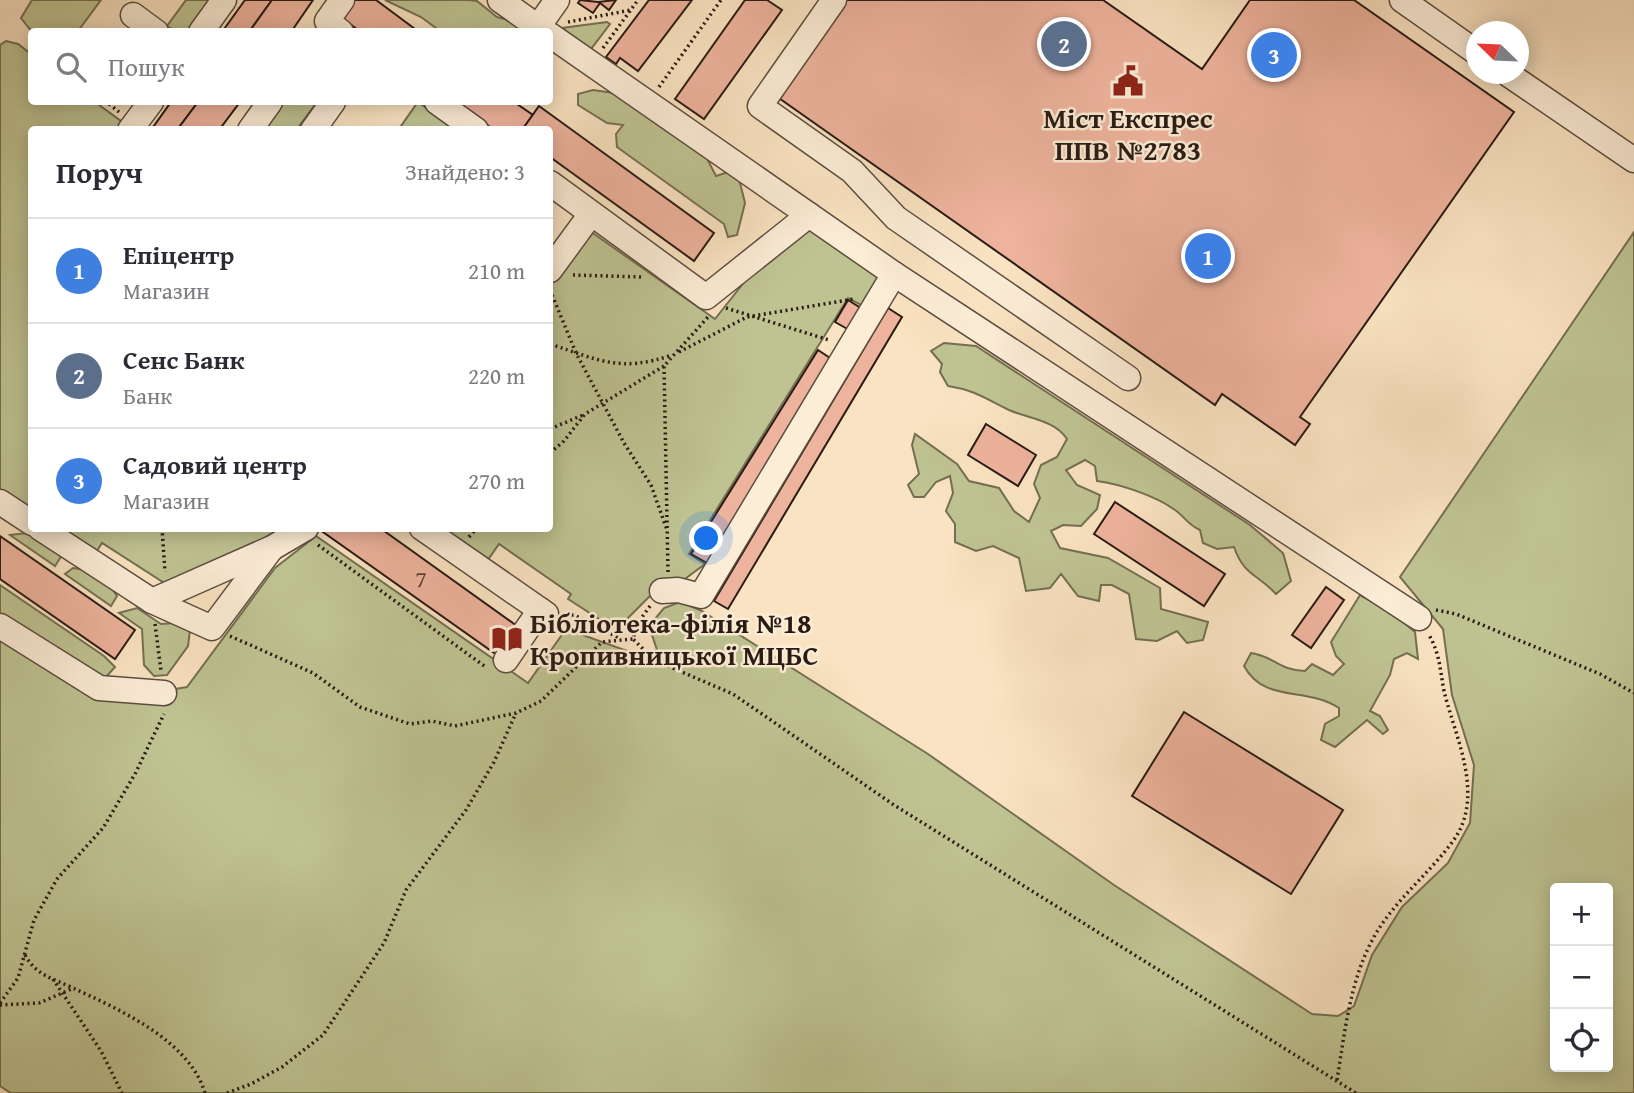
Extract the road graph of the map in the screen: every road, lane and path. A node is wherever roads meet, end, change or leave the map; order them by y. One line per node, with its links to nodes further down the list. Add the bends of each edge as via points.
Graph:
1 (224, 0): 12 (lane)
2 (342, 0): 13 (lane)
3 (500, 0): 14 (lane)
4 (557, 0): 15 (lane)
5 (638, 0): 9 (path)
6 (721, 0): 21 (path)
7 (834, 0): 45 (lane, via 760,106 852,171 896,218)
8 (1402, 0): 18 (lane)
9 (631, 10): 16 (path); 19 (path)
10 (133, 15): 11 (lane)
11 (151, 28)
12 (204, 28)
13 (329, 28)
14 (540, 28)
15 (545, 28)
16 (553, 29)
17 (553, 37): 19 (lane)
18 (1466, 45)
19 (592, 64): 21 (lane)
20 (1523, 84): 30 (lane)
21 (648, 103): 33 (lane)
22 (149, 105): 26 (lane)
23 (268, 105): 27 (lane)
24 (331, 105): 28 (lane)
25 (441, 105): 29 (lane)
26 (134, 126)
27 (253, 126)
28 (316, 126)
29 (470, 126)
30 (1634, 160)
31 (553, 186): 32 (lane)
32 (592, 214): 34 (lane); 38 (lane)
33 (809, 215): 36 (lane); 38 (lane)
34 (556, 272): 35 (path)
35 (646, 277)
36 (888, 284): 39 (path); 41 (lane); 64 (lane)
37 (553, 297): 42 (path)
38 (713, 301): 39 (path); 43 (path)
39 (747, 317): 41 (path); 43 (path)
40 (553, 345): 42 (path)
41 (851, 347): 60 (lane, via 701,596)
42 (576, 353): 43 (path, via 613,365 646,364); 46 (path)
43 (675, 354): 44 (path)
44 (664, 366): 46 (path); 57 (path)
45 (1128, 378)
46 (606, 404): 47 (path); 57 (path, via 651,485)
47 (584, 414): 48 (path); 49 (path)
48 (553, 428)
49 (553, 450)
50 (0, 502): 51 (lane)
51 (28, 520)
52 (46, 532): 61 (lane)
53 (163, 532): 61 (path, via 166,584)
54 (302, 532): 58 (lane)
55 (305, 532): 69 (path, via 486,668)
56 (428, 532): 63 (lane)
57 (668, 533): 60 (path, via 668,575)
58 (272, 548): 59 (lane); 62 (lane)
59 (196, 582): 61 (lane); 62 (lane)
60 (662, 591): 68 (path, via 637,624)
61 (152, 601): 66 (lane); 70 (path)
62 (229, 605): 66 (lane)
63 (543, 612): 67 (path, via 574,615); 69 (lane)
64 (1426, 613): 71 (path, via 1456,614 1600,674); 78 (path, via 1468,782 1466,809 1455,839 1395,905 1374,937 1352,994)
65 (0, 625): 70 (lane, via 99,688)
66 (212, 628): 72 (path, via 313,673 360,707 410,724 432,721 455,726)
67 (619, 638): 68 (path); 72 (path, via 602,642 541,701)
68 (633, 639): 78 (path, via 654,660 733,694 894,805)
69 (506, 660)
70 (164, 693): 73 (path, via 163,716 135,774 103,828 57,879 34,920)
71 (1634, 693)
72 (516, 713): 81 (path, via 466,810 406,890 384,943 323,1035 282,1067)
73 (24, 953): 74 (path, via 33,970); 77 (path, via 18,978)
74 (53, 979): 75 (path); 76 (path)
75 (74, 988): 76 (path); 80 (path, via 175,1046 194,1065)
76 (62, 996): 77 (path, via 38,1003); 79 (path, via 101,1051)
77 (0, 1004)
78 (1337, 1080): 82 (path)
79 (122, 1093)
80 (205, 1093)
81 (227, 1093)
82 (1356, 1093)

